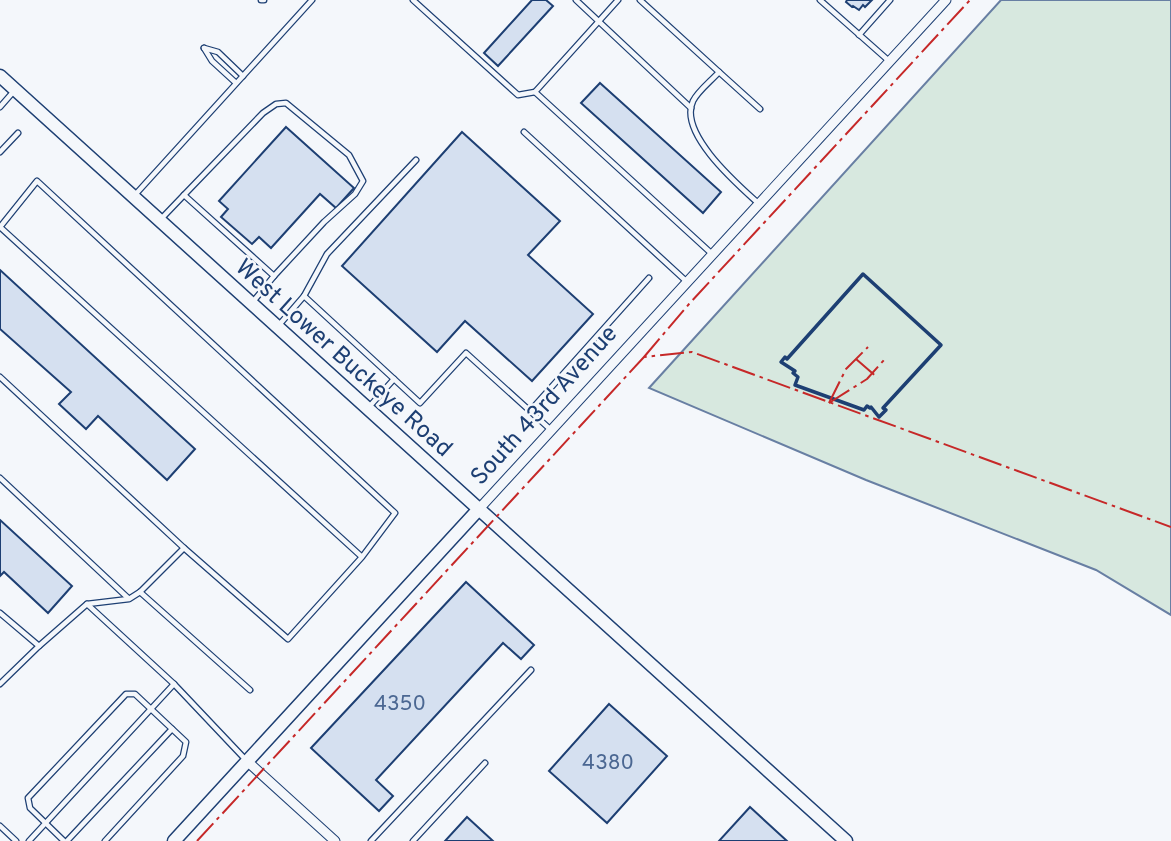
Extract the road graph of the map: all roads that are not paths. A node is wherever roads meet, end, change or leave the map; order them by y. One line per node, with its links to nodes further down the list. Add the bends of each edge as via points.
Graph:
1 (312, 0): 14 (lane)
2 (413, 0): 17 (lane, via 518,94)
3 (576, 0): 9 (lane)
4 (618, 0): 9 (lane)
5 (639, 0): 12 (lane)
6 (820, 0): 10 (lane)
7 (890, 0): 10 (lane)
8 (946, 0): 11 (street, South 43rd Avenue)
9 (599, 22): 17 (lane); 19 (lane)
10 (859, 35): 11 (lane)
11 (889, 61): 27 (street, South 43rd Avenue)
12 (719, 72): 19 (lane); 20 (lane)
13 (0, 76): 16 (main road, West Lower Buckeye Road)
14 (243, 76): 15 (lane); 15 (lane, via 218,52 204,48)
15 (236, 84): 26 (lane)
16 (15, 90): 18 (lane); 26 (main road, West Lower Buckeye Road)
17 (536, 92): 30 (lane)
18 (0, 107)
19 (691, 108): 27 (lane, via 698,134 714,160)
20 (760, 109)
21 (524, 132): 33 (lane)
22 (18, 133): 23 (lane)
23 (0, 152)
24 (416, 160): 34 (lane, via 327,254)
25 (184, 195): 28 (lane); 31 (lane); 31 (lane, via 276,104 286,103 349,155 363,181 355,194)
26 (133, 197): 28 (main road, West Lower Buckeye Road)
27 (758, 203): 30 (street, South 43rd Avenue)
28 (160, 221): 35 (main road, West Lower Buckeye Road)
29 (0, 227): 45 (lane); 45 (lane, via 37,181 395,513)
30 (712, 254): 33 (street, South 43rd Avenue)
31 (274, 276): 35 (lane)
32 (649, 278): 40 (lane)
33 (687, 282): 41 (street, South 43rd Avenue)
34 (304, 296): 36 (lane); 38 (lane)
35 (251, 304): 36 (main road, West Lower Buckeye Road)
36 (276, 328): 39 (main road, West Lower Buckeye Road)
37 (0, 377): 44 (lane)
38 (394, 379): 39 (lane); 40 (lane, via 420,403 466,353)
39 (367, 409): 43 (main road, West Lower Buckeye Road)
40 (530, 411): 41 (lane)
41 (551, 430): 43 (street, South 43rd Avenue)
42 (0, 478): 47 (lane)
43 (478, 510): 57 (main road, South 43rd Avenue); 69 (main road, West Lower Buckeye Road)
44 (184, 548): 45 (lane, via 288,639); 46 (lane)
45 (362, 557)
46 (140, 592): 47 (lane); 54 (lane)
47 (129, 599): 48 (lane)
48 (87, 604): 50 (lane); 53 (lane)
49 (0, 613): 50 (lane)
50 (39, 646): 52 (lane)
51 (531, 670): 67 (lane)
52 (0, 684)
53 (174, 684): 55 (lane); 57 (lane)
54 (250, 690)
55 (150, 709): 56 (lane); 59 (lane); 59 (lane, via 135,694 126,694 28,798 30,808)
56 (172, 729): 63 (lane); 64 (lane, via 186,742 183,756)
57 (248, 762): 65 (main road, South 43rd Avenue); 66 (street)
58 (485, 763): 68 (lane)
59 (44, 824): 62 (lane); 63 (lane)
60 (0, 826): 61 (lane)
61 (16, 841)
62 (29, 841)
63 (65, 841)
64 (104, 841)
65 (174, 841)
66 (335, 841)
67 (371, 841)
68 (413, 841)
69 (846, 841)

